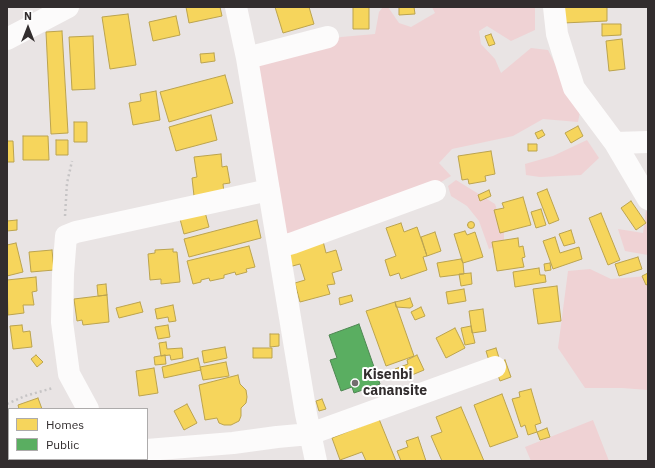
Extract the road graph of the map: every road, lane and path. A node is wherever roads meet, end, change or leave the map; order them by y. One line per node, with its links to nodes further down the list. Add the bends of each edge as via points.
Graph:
1 (68, 7): 5 (street)
2 (236, 7): 6 (street)
3 (554, 7): 8 (street, via 557,34 574,88)
4 (328, 37): 6 (street)
5 (7, 39)
6 (247, 58): 10 (street)
7 (648, 142): 8 (street)
8 (615, 143): 12 (street)
9 (72, 161): 13 (path, via 67,183)
10 (269, 190): 13 (street); 14 (street)
11 (435, 191): 14 (street)
12 (648, 199)
13 (66, 236): 16 (street, via 62,322 69,374)
14 (279, 247): 19 (street)
15 (495, 367): 19 (street)
16 (73, 382): 17 (path); 18 (street)
17 (7, 404)
18 (87, 408)
19 (310, 434): 20 (street); 21 (street)
20 (148, 450)
21 (316, 461)

